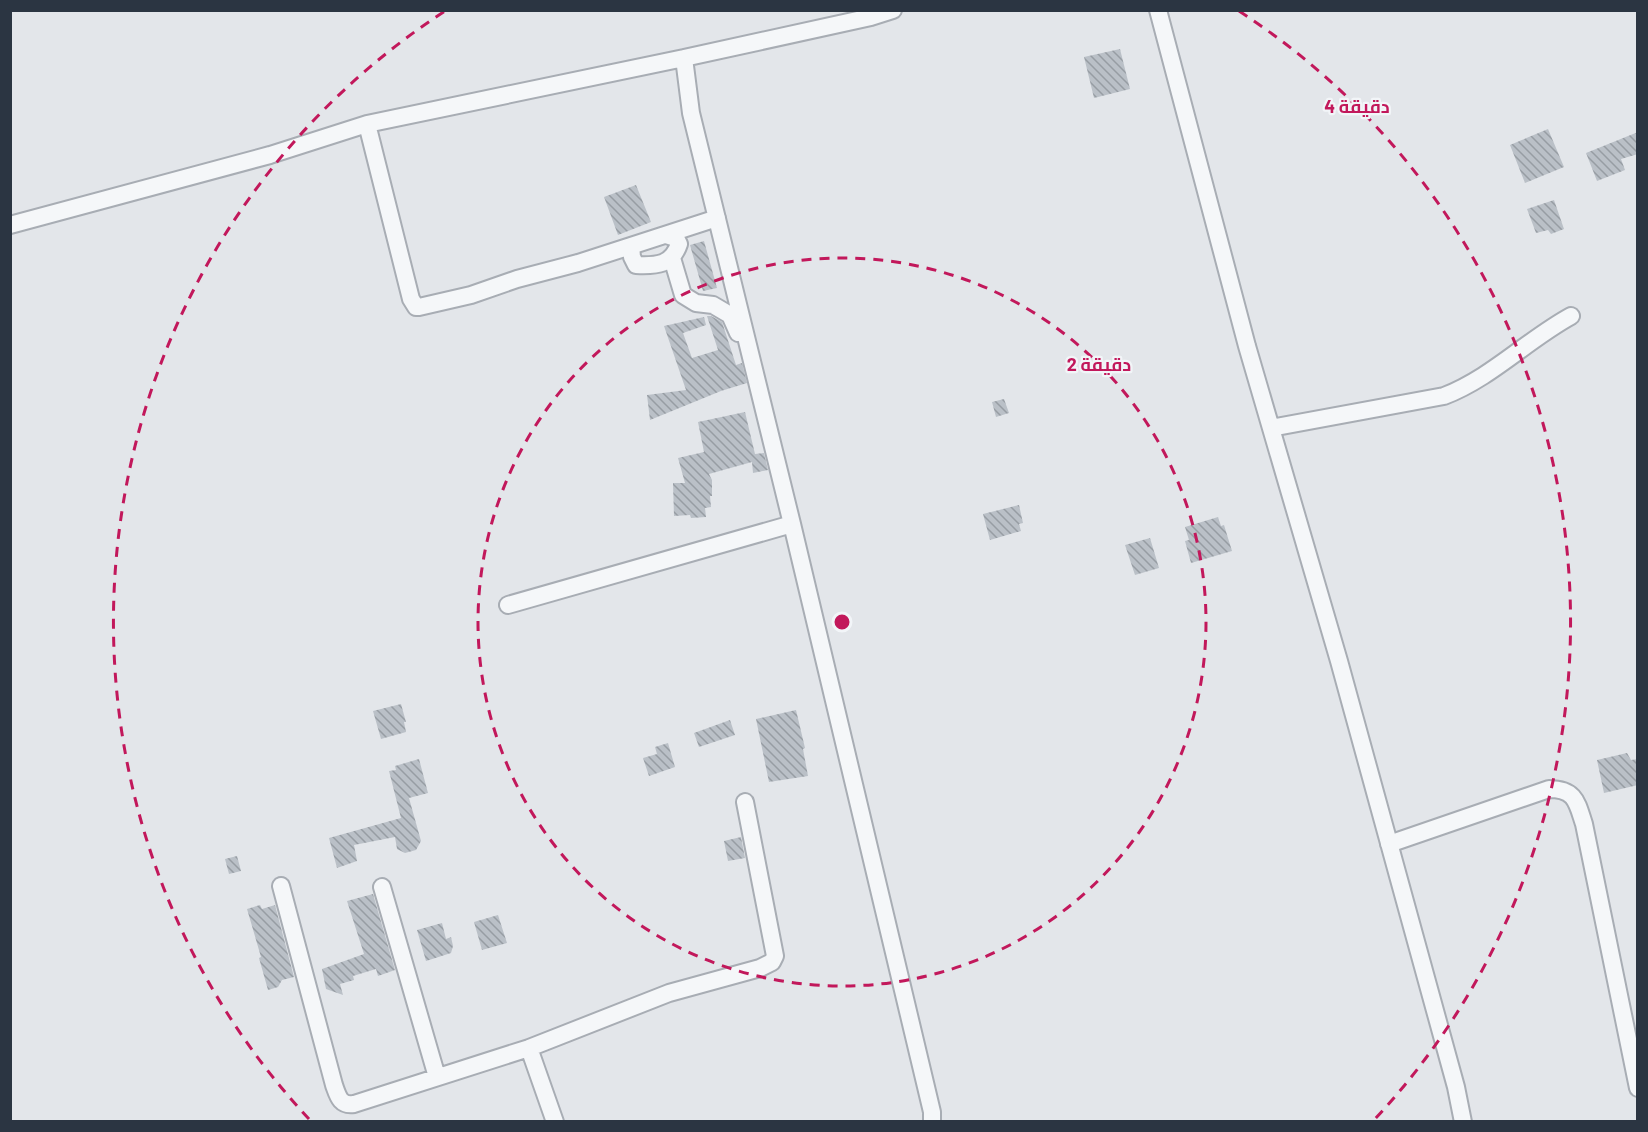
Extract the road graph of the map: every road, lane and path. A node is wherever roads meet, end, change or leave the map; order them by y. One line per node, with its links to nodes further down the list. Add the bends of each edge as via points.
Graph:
1 (893, 10): 3 (street)
2 (1158, 10): 12 (street)
3 (684, 58): 4 (street); 5 (street, via 692,113)
4 (367, 124): 6 (street, via 270,155); 8 (street, via 416,307 471,295)
5 (717, 218): 7 (street); 11 (street)
6 (10, 225)
7 (666, 235): 8 (street); 9 (street, via 676,238 679,244)
8 (631, 246): 9 (street, via 636,265 650,266)
9 (672, 258): 11 (street, via 683,295 730,315)
10 (1571, 316): 12 (street, via 1483,377 1444,396)
11 (750, 351): 13 (street)
12 (1271, 428): 16 (street)
13 (792, 524): 14 (street); 23 (street)
14 (508, 605)
15 (745, 801): 19 (street, via 775,956 772,962 760,969 669,993)
16 (1389, 844): 21 (street, via 1549,789 1570,793 1584,824); 24 (street)
17 (281, 886): 20 (street, via 334,1085 342,1102 354,1104)
18 (382, 887): 20 (street)
19 (529, 1048): 20 (street); 22 (street)
20 (437, 1077)
21 (1638, 1088)
22 (555, 1122)
23 (932, 1122)
24 (1463, 1122)

